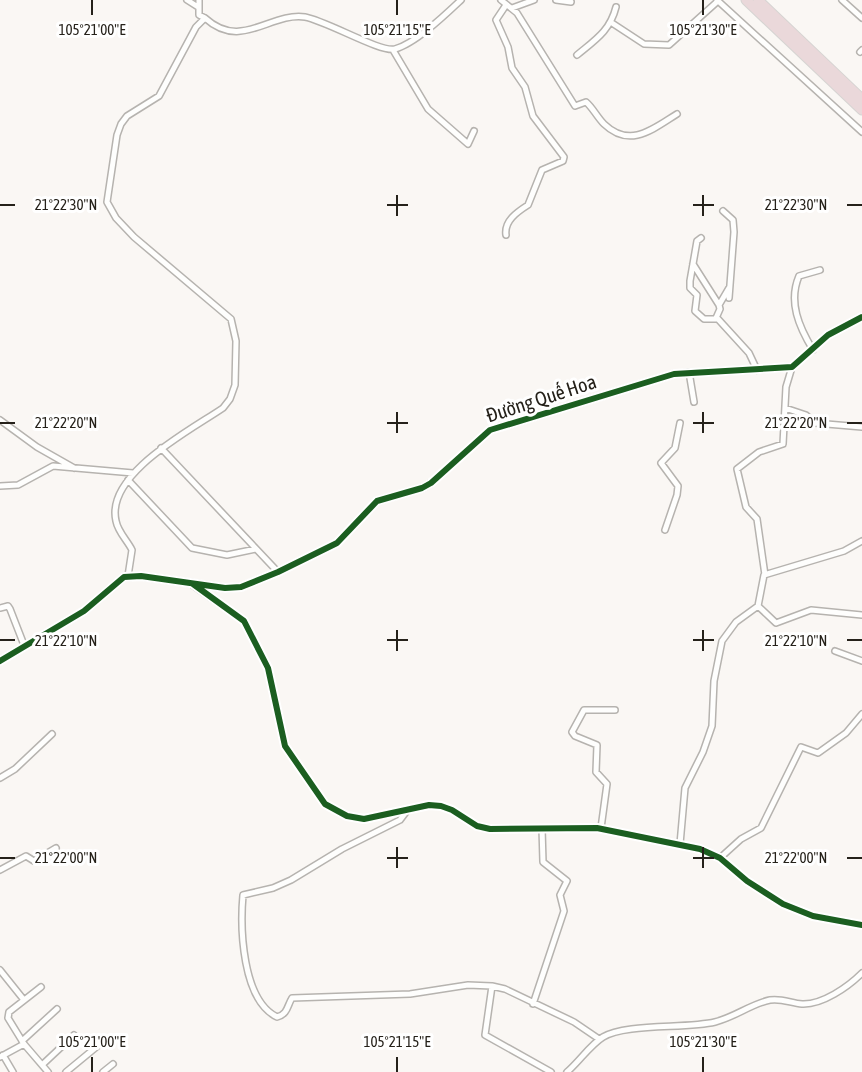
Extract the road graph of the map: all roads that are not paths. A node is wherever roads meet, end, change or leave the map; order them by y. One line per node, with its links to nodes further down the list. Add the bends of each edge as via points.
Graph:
1 (187, 0): 10 (street)
2 (461, 0): 16 (street, via 411,41)
3 (534, 0): 11 (street)
4 (556, 0): 9 (street)
5 (717, 0): 15 (street, via 669,45 644,44); 22 (street)
6 (746, 0): 19 (highway)
7 (758, 0): 18 (highway)
8 (842, 0): 14 (street)
9 (571, 2)
10 (199, 3): 13 (street, via 199,15)
11 (506, 3): 20 (street, via 534,38 572,103 577,107 586,102 614,132 626,136 647,134); 24 (street, via 496,20 512,68 525,87 533,116 564,157 542,170 528,205 509,221)
12 (616, 7): 15 (street)
13 (205, 18): 16 (street, via 219,28 234,31 305,17); 42 (street, via 196,27 159,96 121,124 107,195 109,209 116,218 175,273 227,314 236,331 235,385 228,403)
14 (862, 18)
15 (612, 23): 17 (street)
16 (393, 50): 21 (street, via 436,118 468,144)
17 (577, 55)
18 (862, 99)
19 (862, 110)
20 (677, 114)
21 (474, 131)
22 (862, 132)
23 (723, 211): 28 (street, via 733,220)
24 (506, 235)
25 (701, 238): 26 (street)
26 (693, 264): 30 (street); 32 (street, via 690,285 697,295 695,311 704,319)
27 (820, 270): 33 (street, via 801,274 794,297 803,333)
28 (732, 284): 29 (street); 30 (street)
29 (729, 298)
30 (719, 305): 32 (street)
31 (862, 317): 33 (street, via 828,335)
32 (716, 318): 35 (street, via 749,353)
33 (813, 350): 34 (street)
34 (792, 367): 35 (street, Đường Quế Hoa); 38 (street)
35 (757, 370): 36 (street, Đường Quế Hoa)
36 (689, 372): 37 (street); 50 (street, Đường Quế Hoa, via 490,430 431,483 377,501 337,543)
37 (694, 402)
38 (785, 408): 41 (street, via 806,415 815,423); 51 (street, via 783,444 759,452 737,469 746,507 757,519)
39 (0, 420): 43 (street)
40 (680, 423): 47 (street, via 675,448 661,463 678,486)
41 (862, 427)
42 (161, 448): 44 (street); 49 (street)
43 (75, 468): 44 (street); 46 (street, via 53,466 18,485)
44 (133, 473): 45 (street)
45 (128, 480): 49 (street, via 192,548 227,555); 52 (street, via 116,505 115,517 132,550)
46 (0, 486)
47 (665, 530)
48 (862, 540): 51 (street, via 844,551)
49 (256, 549): 50 (street)
50 (278, 572): 53 (street, Đường Quế Hoa, via 233,588)
51 (765, 575): 54 (street)
52 (128, 576): 53 (street, Đường Quế Hoa); 57 (street, via 84,611)
53 (190, 583): 65 (street, via 244,621 268,668 285,746 318,796 336,811 355,818)
54 (758, 606): 56 (street, via 777,623 812,610); 68 (street, via 736,622 722,641 714,681 711,732 685,788)
55 (0, 608): 57 (street, via 10,609)
56 (862, 615)
57 (24, 645): 59 (street)
58 (835, 651): 60 (street)
59 (0, 661)
60 (862, 662)
61 (615, 710): 67 (street, via 584,710 572,732 597,746 596,772 607,784)
62 (862, 714): 70 (street, via 846,733 818,753 801,747 761,828)
63 (52, 734): 64 (street)
64 (0, 778)
65 (406, 812): 66 (street, via 435,805 483,828); 76 (street, via 400,820 285,883 243,895 243,953 258,997 278,1017 289,1008 292,998 410,994 468,985)
66 (542, 828): 67 (street); 79 (street, via 543,862 567,881 560,897 564,911)
67 (601, 828): 68 (street)
68 (680, 844): 70 (street)
69 (56, 848): 71 (street, via 34,861 26,855)
70 (720, 858): 72 (street, via 783,904 813,916)
71 (0, 870)
72 (862, 926)
73 (0, 970): 75 (street)
74 (862, 974): 82 (street, via 814,1002 773,999 717,1022 612,1033)
75 (3, 977): 78 (street)
76 (492, 986): 79 (street); 92 (street, via 485,1035)
77 (41, 987): 78 (street)
78 (24, 1000): 83 (street, via 8,1015)
79 (533, 1004): 82 (street, via 574,1022)
80 (57, 1009): 83 (street)
81 (74, 1035): 87 (street)
82 (599, 1039): 93 (street)
83 (23, 1042): 85 (street); 87 (street)
84 (100, 1044): 90 (street)
85 (2, 1056): 88 (street)
86 (113, 1064): 91 (street)
87 (42, 1065): 89 (street)
88 (13, 1072)
89 (48, 1072)
90 (66, 1072)
91 (104, 1072)
92 (551, 1072)
93 (567, 1072)

